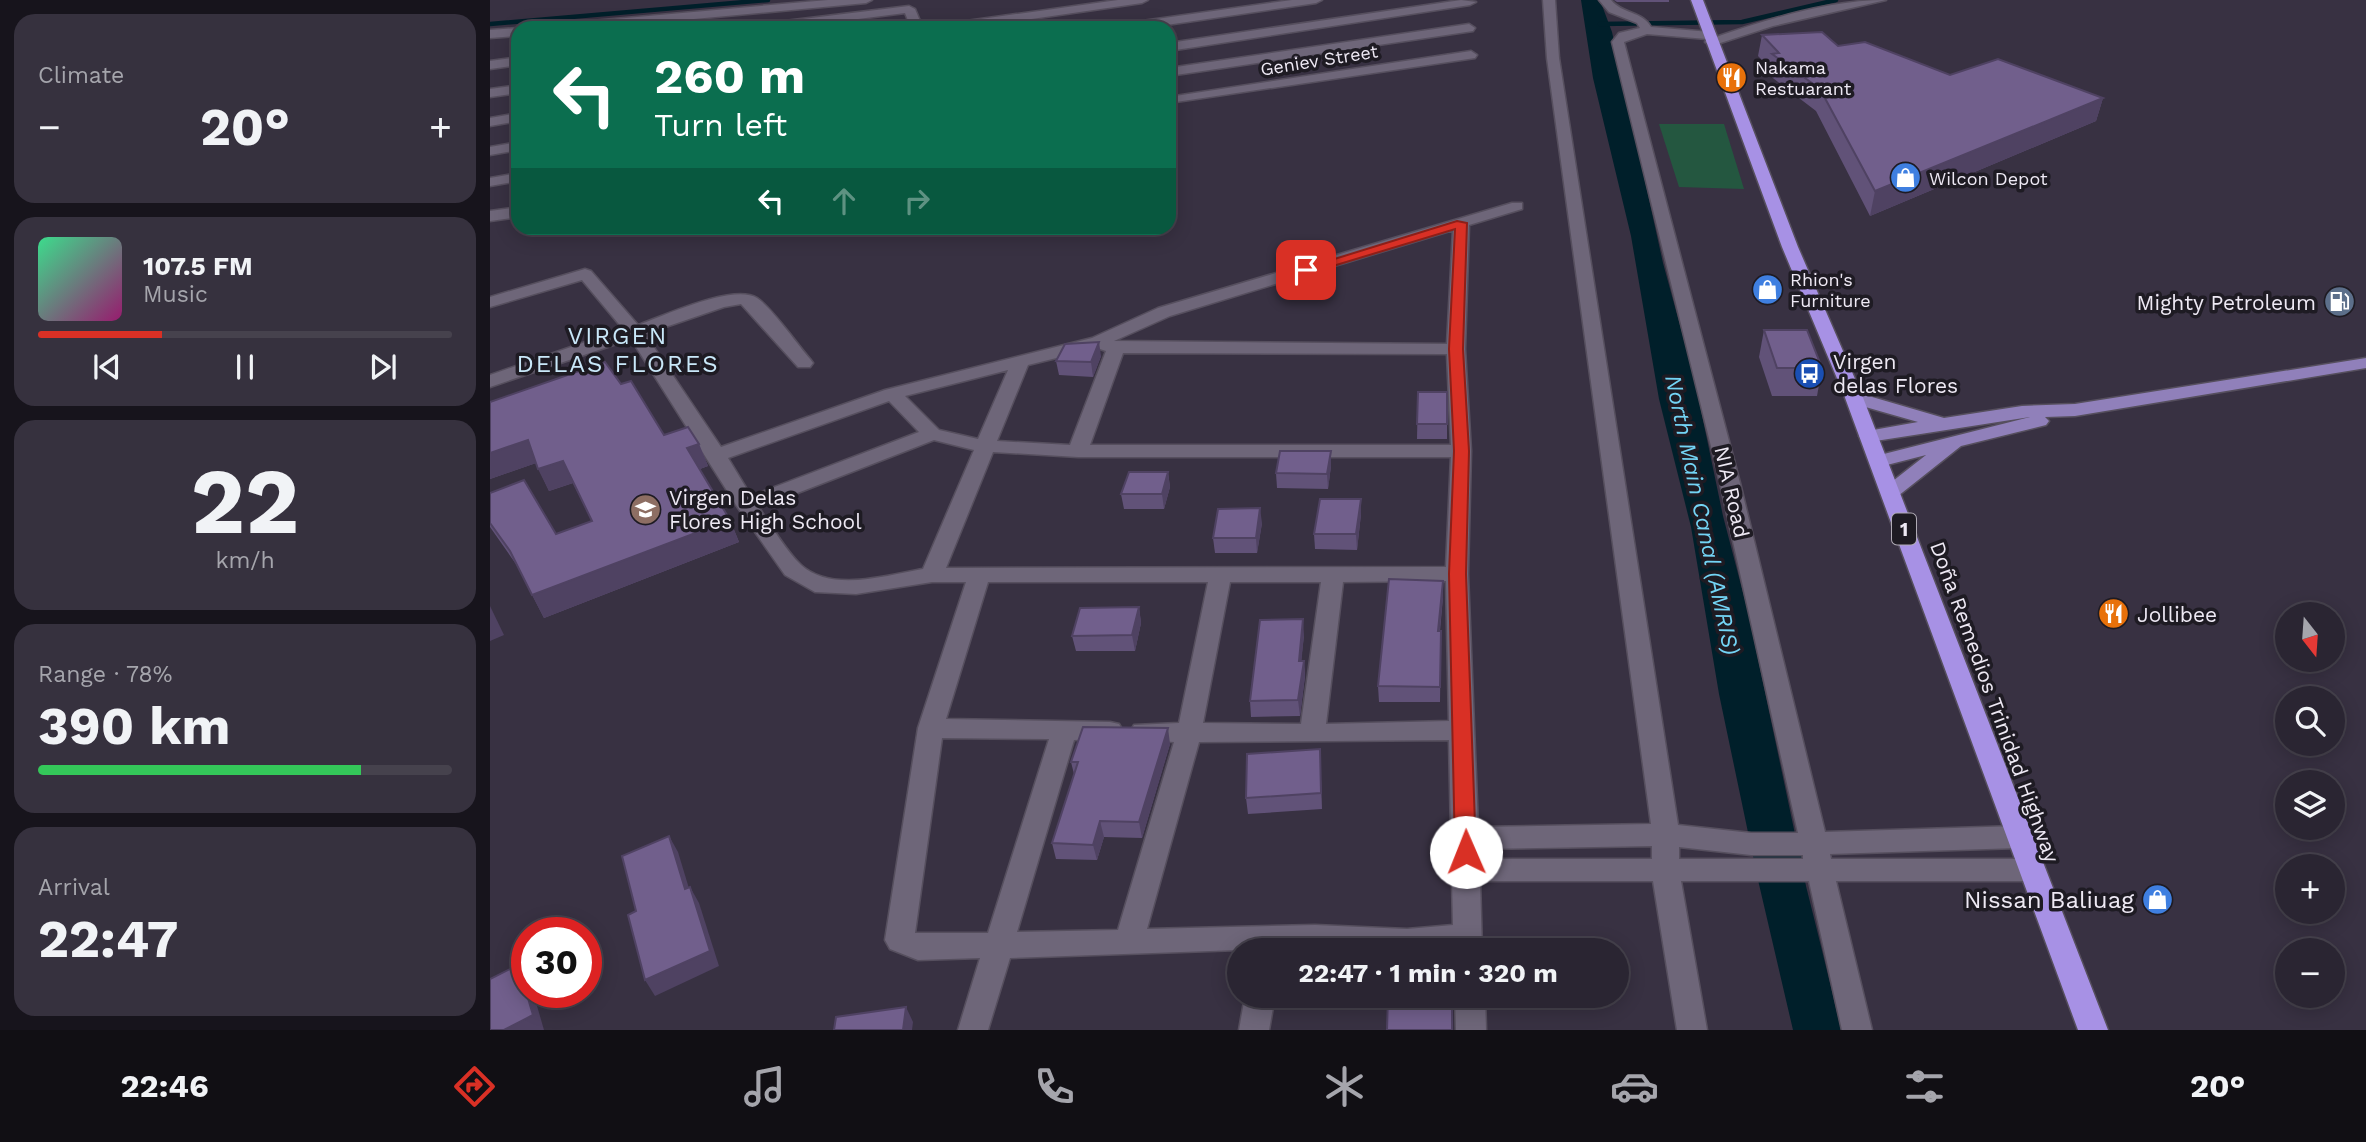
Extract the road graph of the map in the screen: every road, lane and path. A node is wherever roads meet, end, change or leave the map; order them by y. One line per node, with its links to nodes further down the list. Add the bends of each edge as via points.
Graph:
1 (866, 0): 10 (street)
2 (1142, 0): 9 (street)
3 (1316, 0): 15 (street)
4 (1549, 0): 70 (street, via 1553,58)
5 (1605, 0): 16 (street, via 1613,10)
6 (1697, 0): 18 (highway, Doña Remedios Trinidad Highway / 1)
7 (1880, 0): 18 (street)
8 (1470, 1): 17 (street); 21 (street)
9 (1097, 3): 13 (street); 14 (street)
10 (635, 21)
11 (816, 21): 12 (street, via 909,9)
12 (915, 21)
13 (988, 21)
14 (1113, 21)
15 (1168, 21)
16 (1645, 25): 18 (street); 74 (street, NIA Road, via 1618,42 1730,483)
17 (1469, 28): 24 (street); 27 (street, Geniev Street, via 1473,57)
18 (1708, 31): 47 (highway, Doña Remedios Trinidad Highway / 1, via 1790,247)
19 (511, 32): 20 (street)
20 (490, 34)
21 (1176, 46)
22 (511, 62): 23 (street)
23 (490, 65)
24 (1176, 71)
25 (511, 90): 26 (street)
26 (490, 93)
27 (1176, 97)
28 (511, 118): 29 (street)
29 (490, 122)
30 (511, 147): 31 (street)
31 (490, 151)
32 (511, 178): 33 (street)
33 (490, 182)
34 (1517, 206): 37 (street)
35 (511, 213): 36 (street)
36 (490, 216)
37 (1461, 223): 40 (street, via 1164,313); 41 (street)
38 (490, 302): 39 (street, via 585,274)
39 (635, 332): 43 (street, via 742,299 751,302); 45 (street); 56 (street)
40 (1107, 345): 41 (street); 42 (street); 54 (street)
41 (1456, 349): 55 (street)
42 (1021, 360): 46 (street); 53 (street)
43 (804, 363)
44 (2366, 363): 48 (main road)
45 (490, 381)
46 (892, 394): 50 (street); 56 (street)
47 (1855, 398): 49 (main road); 51 (highway, Doña Remedios Trinidad Highway / 1)
48 (2075, 410): 49 (main road, via 2022,412); 52 (main road)
49 (1942, 424): 51 (main road)
50 (932, 434): 53 (street); 59 (street)
51 (1869, 436): 57 (highway, Doña Remedios Trinidad Highway / 1)
52 (1957, 440): 57 (main road); 58 (main road)
53 (983, 446): 54 (street); 61 (street)
54 (1078, 451): 55 (street)
55 (1461, 451): 60 (street)
56 (717, 455): 59 (street)
57 (1879, 461): 58 (highway, Doña Remedios Trinidad Highway / 1)
58 (1891, 492): 71 (highway, Doña Remedios Trinidad Highway / 1)
59 (746, 505): 61 (street, via 793,570 815,585 856,587)
60 (1457, 574): 64 (street); 67 (street)
61 (932, 575): 62 (street)
62 (979, 575): 63 (street); 65 (street)
63 (1220, 575): 64 (street); 68 (street)
64 (1333, 575): 69 (street)
65 (931, 728): 66 (street); 80 (street, via 900,940 918,947)
66 (1064, 730): 68 (street); 80 (street)
67 (1462, 730): 69 (street); 72 (street)
68 (1189, 733): 69 (street); 79 (street)
69 (1312, 734)
70 (1666, 835): 72 (street); 73 (street); 77 (street)
71 (2018, 837): 74 (street); 76 (highway, Doña Remedios Trinidad Highway / 1)
72 (1466, 838): 75 (street)
73 (1754, 856): 74 (street); 77 (street)
74 (1810, 856): 76 (street); 88 (street, NIA Road)
75 (1467, 870): 77 (street); 78 (street)
76 (2031, 870): 89 (highway, Doña Remedios Trinidad Highway / 1)
77 (1665, 871): 87 (street)
78 (1468, 938)
79 (1129, 941): 80 (street); 81 (street)
80 (1002, 944): 84 (street)
81 (1227, 944)
82 (1258, 1008): 85 (street)
83 (1470, 1008): 86 (street)
84 (973, 1030)
85 (1254, 1030)
86 (1471, 1030)
87 (1692, 1030)
88 (1857, 1030)
89 (2093, 1030)

